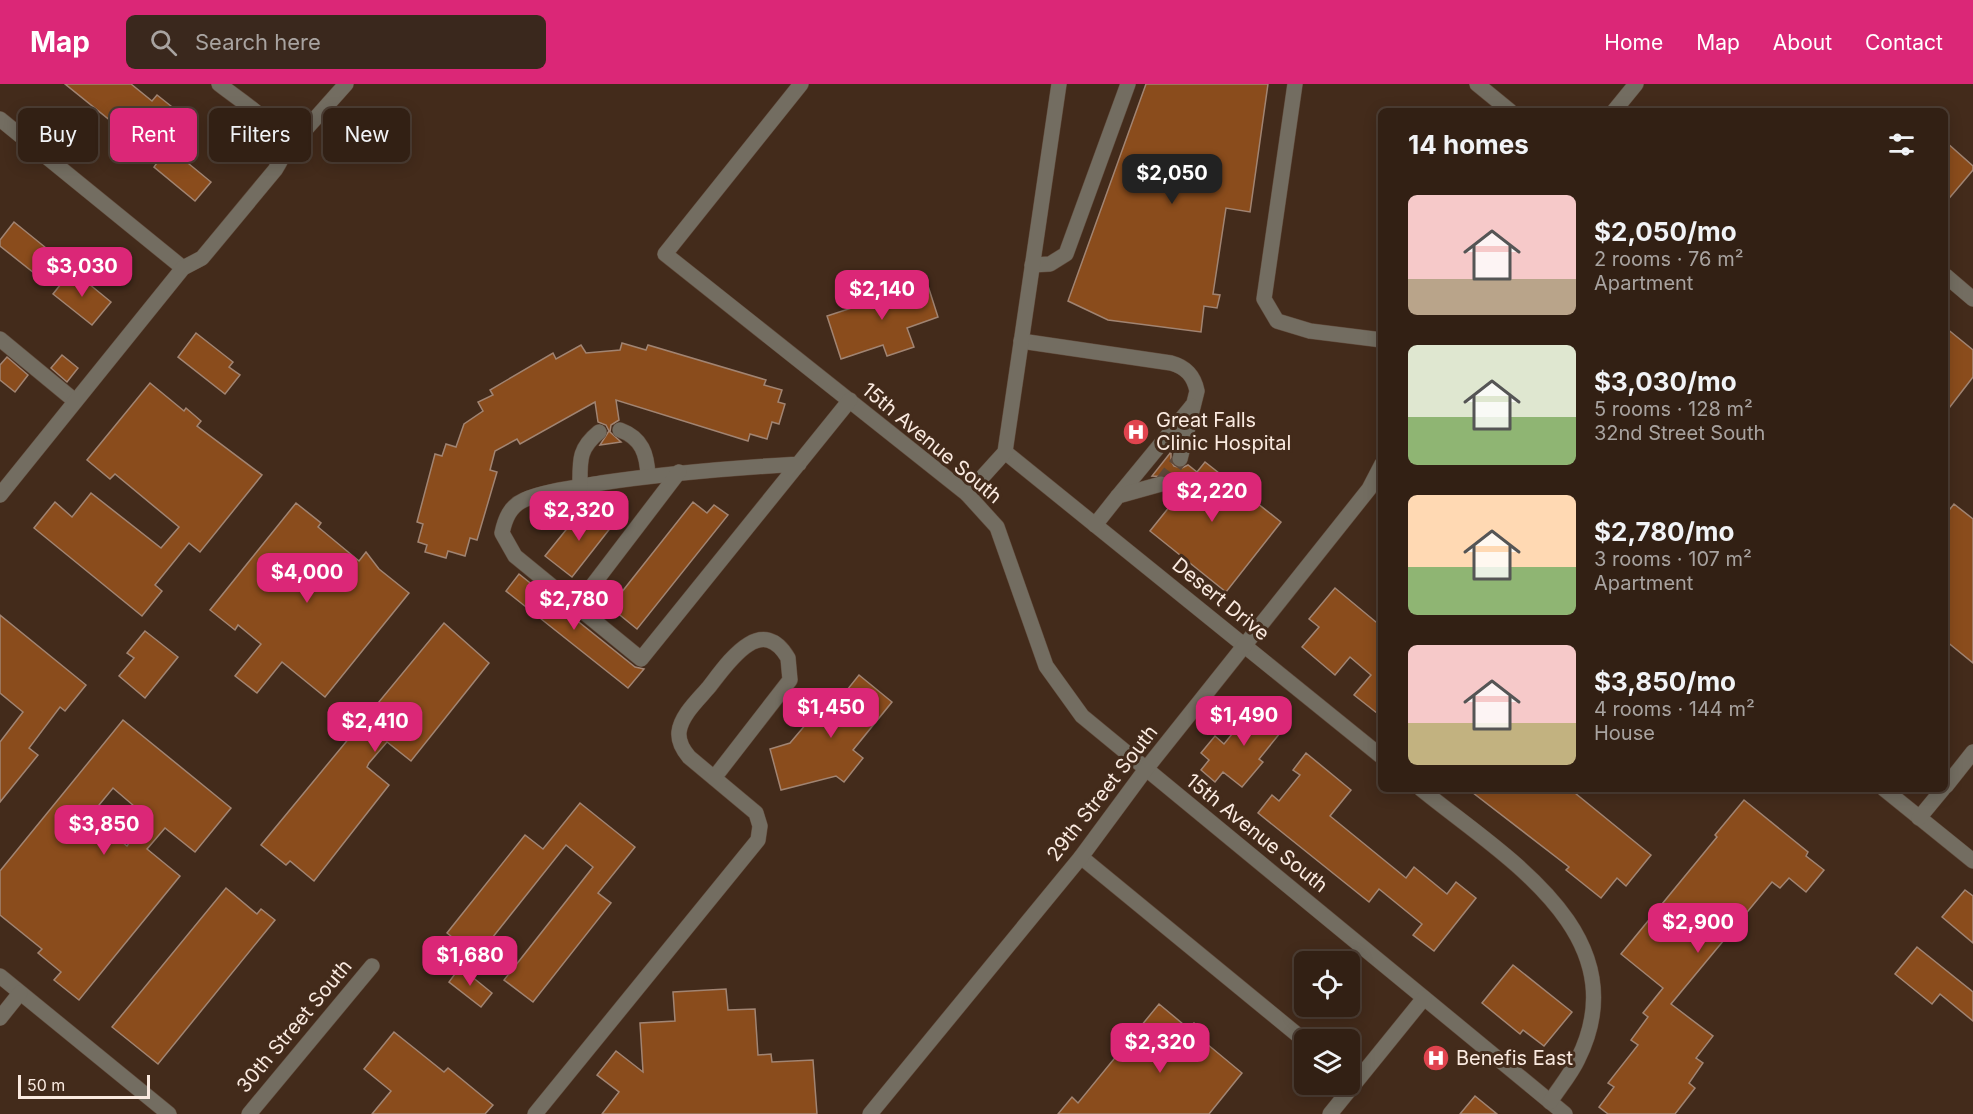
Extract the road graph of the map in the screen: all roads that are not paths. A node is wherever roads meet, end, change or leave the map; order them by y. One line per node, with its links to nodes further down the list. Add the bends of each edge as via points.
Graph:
1 (219, 84): 9 (street)
2 (346, 84): 13 (street)
3 (801, 84): 22 (street, 15th Avenue South, via 665,254)
4 (1059, 84): 15 (street)
5 (1128, 84): 15 (street, via 1066,254 1050,264)
6 (1295, 84): 20 (street, via 1264,299 1277,321 1310,331)
7 (1477, 84): 10 (street)
8 (1628, 87): 11 (street)
9 (248, 108)
10 (1506, 108)
11 (1616, 108)
12 (0, 119): 16 (street)
13 (311, 123)
14 (280, 162): 16 (street, via 202,258)
15 (1032, 265): 21 (street)
16 (183, 268): 23 (street)
17 (1948, 278): 18 (street)
18 (1973, 299)
19 (0, 339): 23 (street)
20 (1378, 340)
21 (1021, 341): 24 (street, via 1179,365 1196,383); 27 (street)
22 (850, 400): 29 (street); 35 (street, 15th Avenue South)
23 (75, 401): 36 (street)
24 (1195, 402): 28 (street); 37 (street)
25 (620, 430): 32 (street, via 638,440 644,449)
26 (599, 432): 34 (street, via 581,452)
27 (1005, 452): 35 (street); 38 (street, Desert Drive)
28 (1180, 459)
29 (799, 465): 30 (street); 39 (street, via 641,659)
30 (679, 472): 32 (street); 39 (street)
31 (1378, 472): 40 (street, 29th Street South, via 1369,489)
32 (648, 476): 34 (street)
33 (1161, 484): 37 (street)
34 (580, 487): 39 (street, via 524,500 504,519 502,533 515,556)
35 (967, 494): 43 (street, 15th Avenue South, via 997,527 1046,666 1082,716)
36 (0, 495)
37 (1118, 496): 38 (street)
38 (1095, 525): 40 (street, Desert Drive)
39 (576, 607)
40 (1245, 645): 42 (street, Desert Drive); 43 (street, 29th Street South)
41 (1973, 752): 45 (street)
42 (1378, 754)
43 (1146, 769): 50 (street, 29th Street South); 55 (street, 15th Avenue South)
44 (714, 777): 44 (street, via 684,752 681,724 741,648 756,641 772,642 788,658 790,680); 63 (street, via 756,813 760,826 758,840)
45 (1948, 782)
46 (1425, 792): 60 (street, via 1535,882 1565,913 1586,950 1594,991 1589,1024 1578,1059)
47 (1888, 792): 49 (street)
48 (1940, 792): 49 (street)
49 (1920, 818): 51 (street)
50 (1081, 857): 57 (street); 64 (street, 29th Street South)
51 (1973, 861)
52 (372, 966): 62 (street, 30th Street South)
53 (0, 976): 54 (street)
54 (20, 993): 56 (street); 61 (street)
55 (1424, 998): 58 (street); 60 (street, 15th Avenue South)
56 (0, 1018)
57 (1294, 1032)
58 (1360, 1072)
59 (1343, 1095): 65 (street)
60 (1550, 1102): 66 (street, 15th Avenue South)
61 (169, 1114)
62 (249, 1114)
63 (535, 1114)
64 (870, 1114)
65 (1330, 1114)
66 (1565, 1114)

